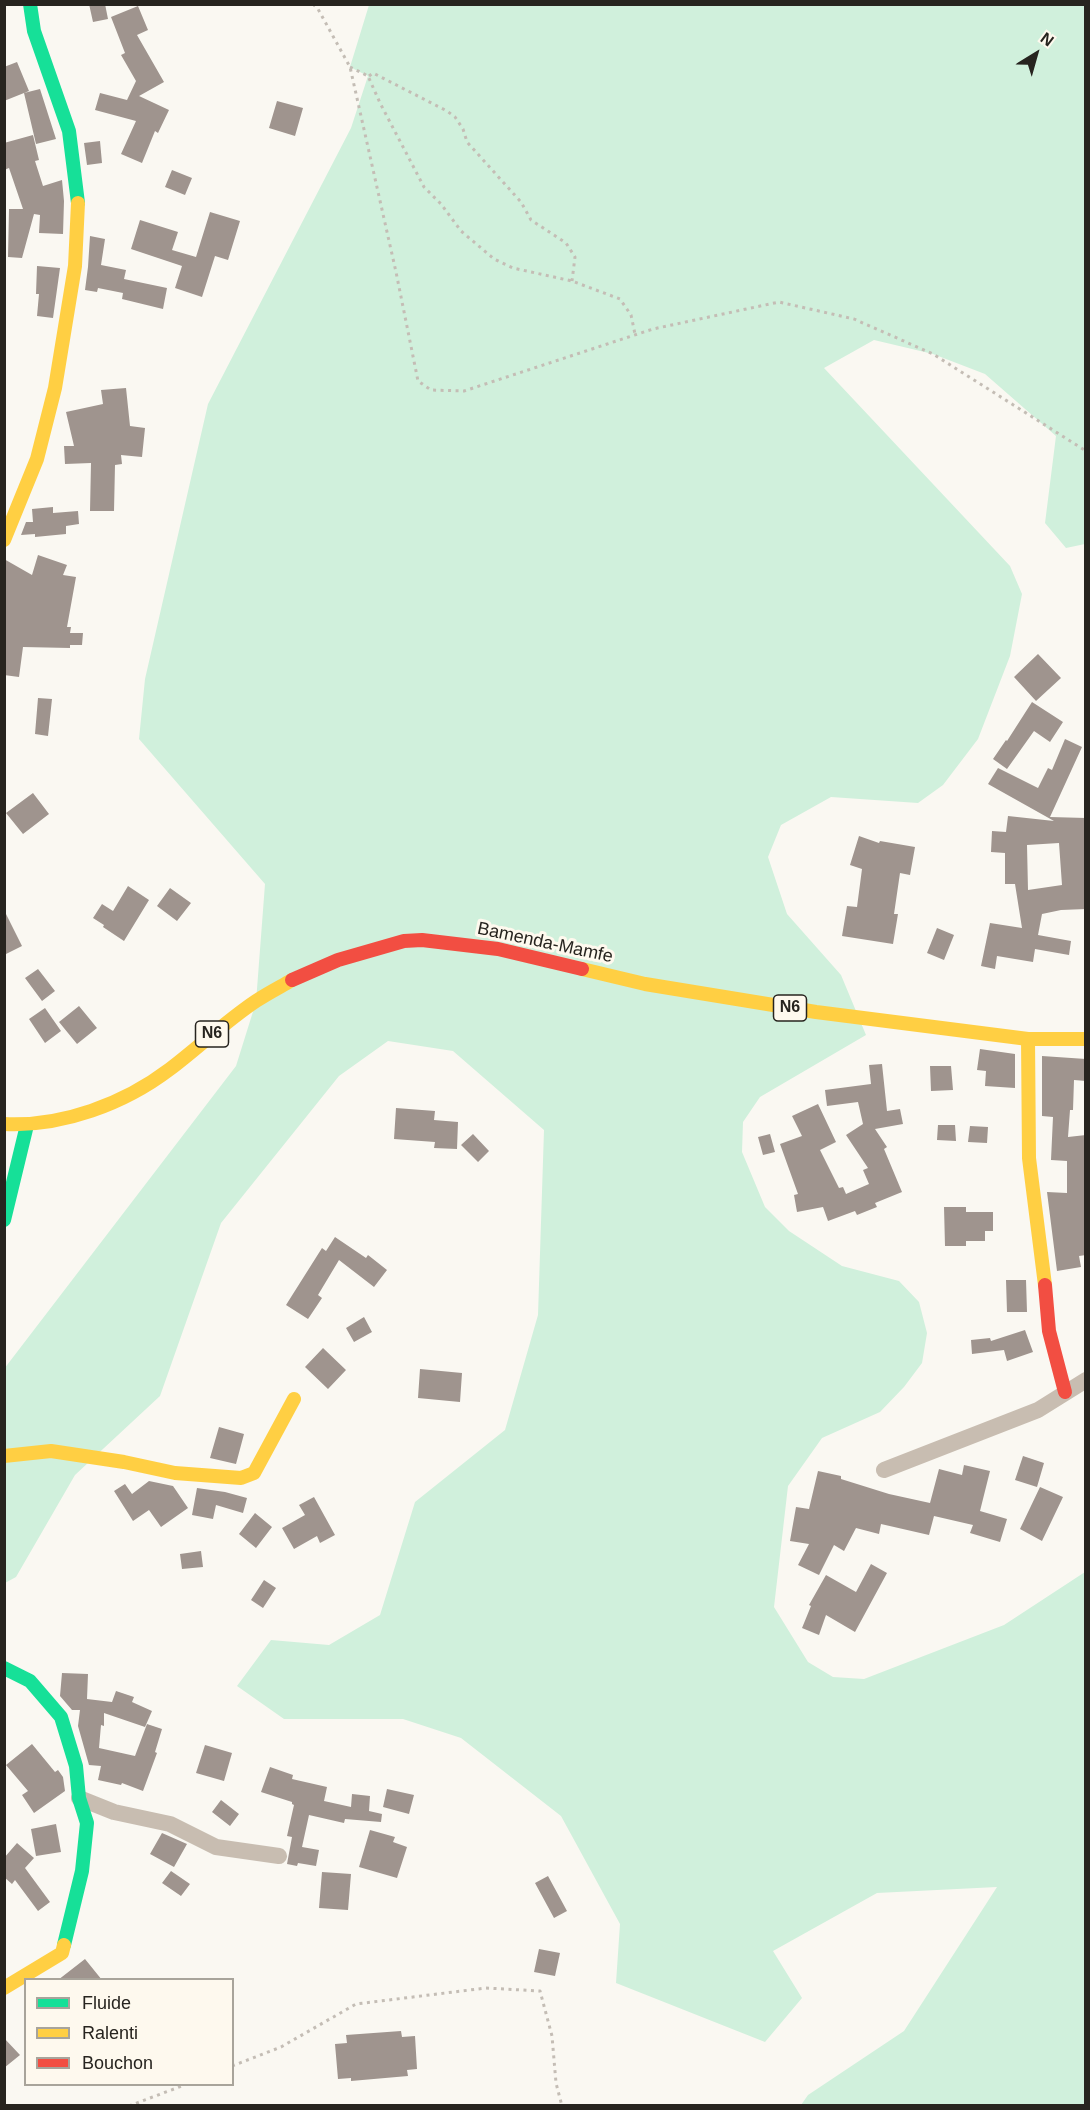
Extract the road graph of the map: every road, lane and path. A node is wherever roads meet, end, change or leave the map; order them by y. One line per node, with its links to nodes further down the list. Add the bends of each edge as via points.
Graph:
1 (30, 4): 8 (main road, via 34,31 69,131 78,200 75,266 66,328 37,459)
2 (313, 4): 3 (path)
3 (350, 67): 4 (path); 6 (path, via 418,381 431,390 464,391)
4 (368, 76): 5 (path, via 424,187 461,231 494,260); 5 (path, via 373,73 454,117 464,129 467,142 531,220 566,243 575,257)
5 (572, 281): 6 (path, via 620,299 631,315)
6 (635, 335): 7 (path, via 779,302 854,319 933,354)
7 (1086, 451)
8 (4, 540)
9 (1028, 1039): 10 (main road, Bamenda-Mamfe / N6); 12 (main road, Bamenda-Mamfe / N6, via 816,1012 645,984 498,949 404,941 299,976 256,1002 169,1070 134,1092 78,1115); 15 (main road, via 1029,1158 1049,1331)
10 (1086, 1039)
11 (4, 1124): 12 (main road, Bamenda-Mamfe / N6)
12 (27, 1125): 13 (main road)
13 (4, 1220)
14 (1086, 1380): 15 (street)
15 (1065, 1392): 18 (street, via 1038,1410)
16 (294, 1399): 17 (main road, via 254,1473 241,1478 175,1473 51,1451)
17 (4, 1456)
18 (884, 1470)
19 (4, 1668): 20 (main road, via 30,1681 61,1717 76,1766)
20 (79, 1798): 21 (street, via 114,1812 170,1824 216,1847); 22 (main road, via 87,1823 82,1871 62,1953)
21 (279, 1856)
22 (4, 1988)
23 (234, 2065): 26 (path, via 281,2047 356,2004 486,1988 540,1991 552,2036)
24 (184, 2086): 25 (path)
25 (129, 2106)
26 (562, 2106)

